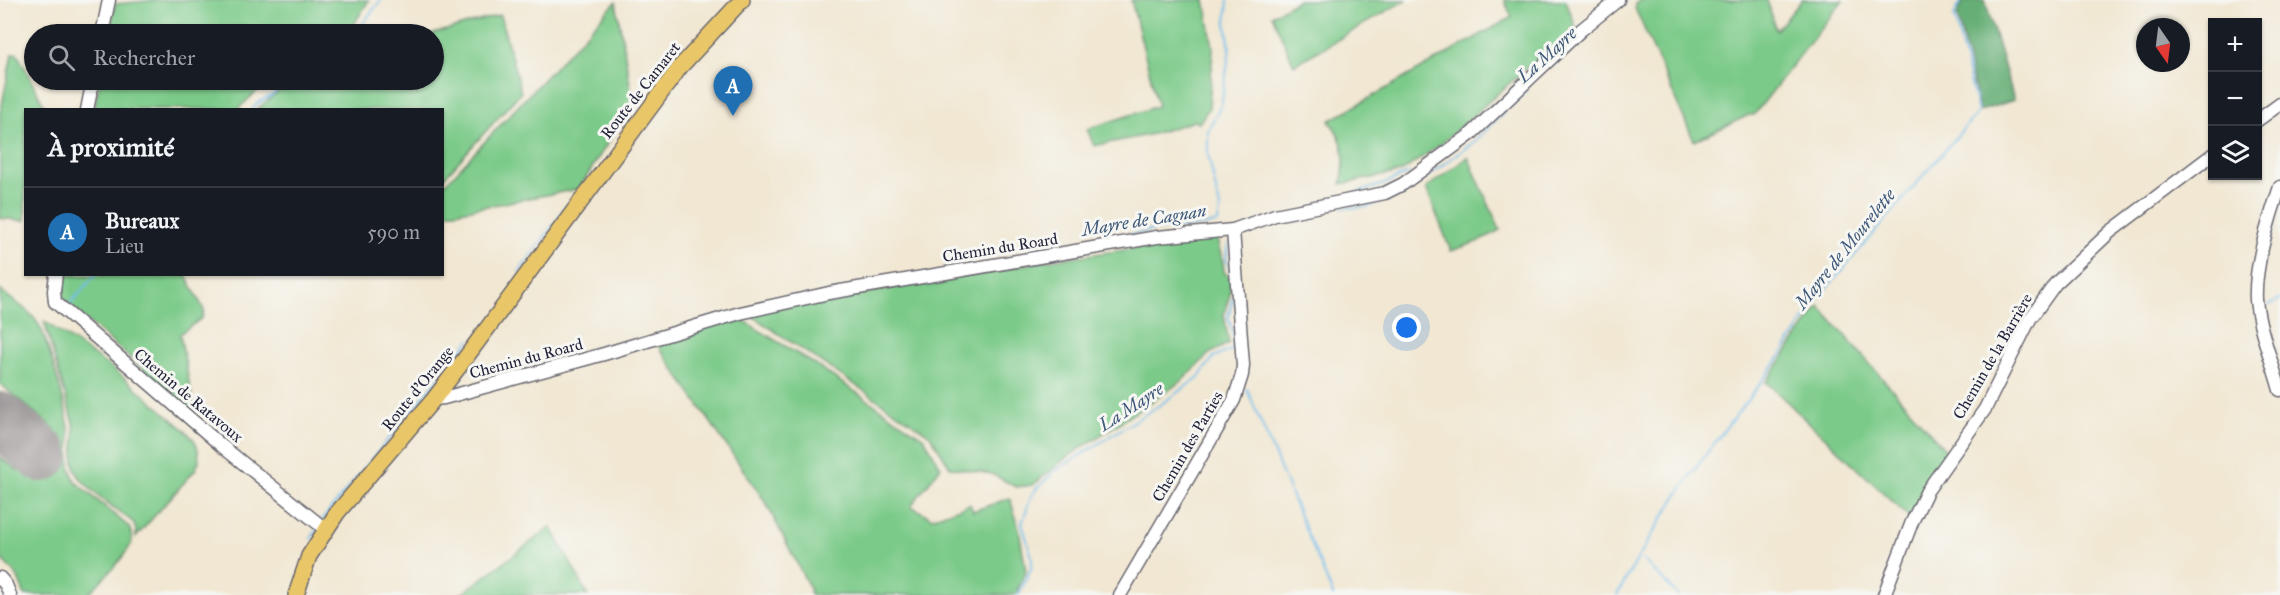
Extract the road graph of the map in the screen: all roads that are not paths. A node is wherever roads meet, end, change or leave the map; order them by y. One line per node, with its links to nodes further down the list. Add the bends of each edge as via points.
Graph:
1 (109, 0): 4 (street)
2 (742, 0): 11 (main road, Route de Camaret, via 680,67)
3 (1618, 0): 12 (street, Chemin du Roard, via 1470,135 1403,184 1364,199 1275,214)
4 (104, 24)
5 (91, 90): 7 (street)
6 (2280, 104): 8 (street)
7 (87, 108)
8 (2262, 117)
9 (2208, 158): 21 (street, Chemin de la Barrière, via 2110,232 2055,284 2030,319 1985,409 1927,491)
10 (2280, 187): 14 (street, via 2256,279 2256,301)
11 (574, 208): 15 (main road, Route d'Orange)
12 (1233, 230): 15 (street, Chemin du Roard, via 1157,237 829,293 740,313); 20 (street, Chemin des Parties, via 1243,365 1238,388)
13 (56, 276): 16 (street, Chemin de Ratavoux, via 56,302 223,447)
14 (2280, 390)
15 (434, 399): 16 (main road, Route d'Orange)
16 (325, 529): 19 (main road, Route d'Orange, via 309,556)
17 (0, 578): 18 (street)
18 (10, 595)
19 (296, 595)
20 (1119, 595)
21 (1884, 595)

